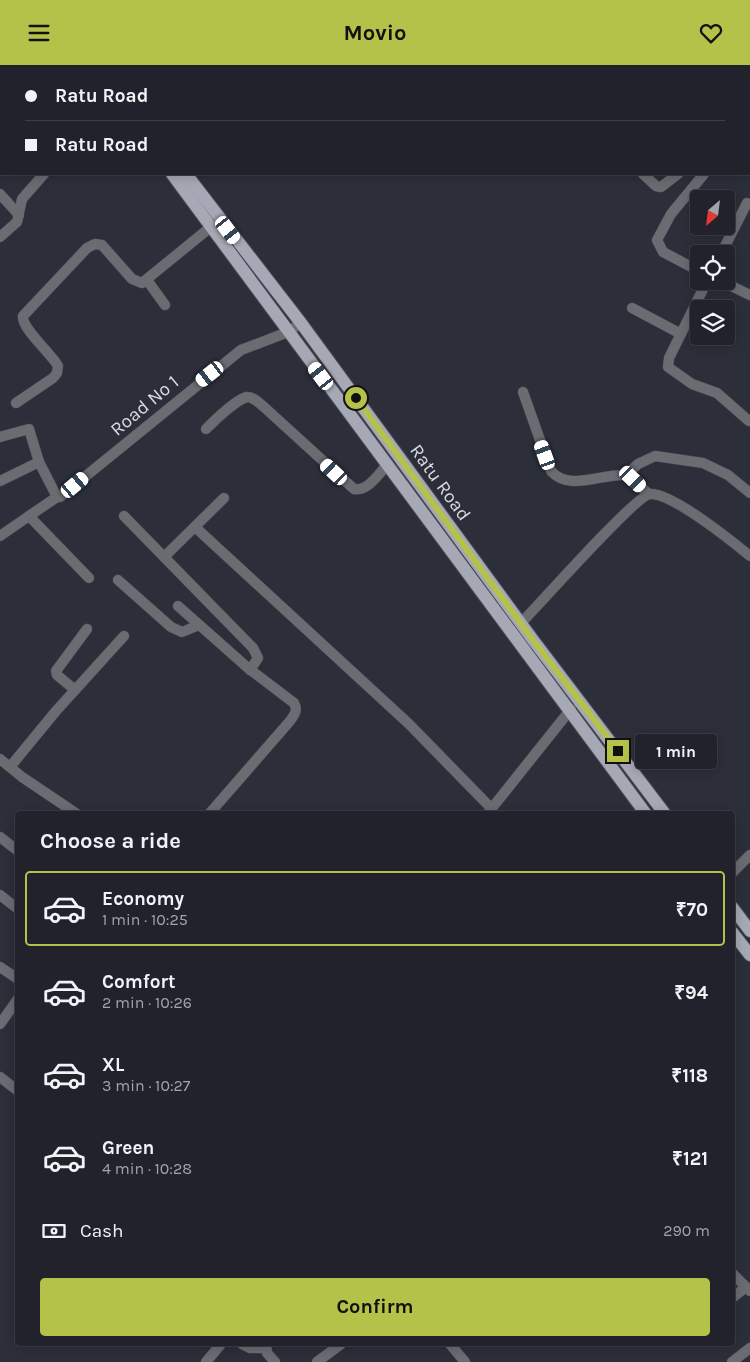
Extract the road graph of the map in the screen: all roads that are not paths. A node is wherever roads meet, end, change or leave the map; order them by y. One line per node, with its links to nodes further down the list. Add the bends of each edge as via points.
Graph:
1 (43, 175): 9 (street, via 22,199)
2 (173, 175): 10 (main road, Ratu Road)
3 (187, 175): 20 (main road, Ratu Road)
4 (644, 175): 5 (street, via 661,187)
5 (677, 175)
6 (703, 175): 13 (street, via 671,214 657,240 663,252)
7 (0, 194): 9 (street)
8 (747, 203): 12 (street)
9 (19, 215): 11 (street, via 17,222)
10 (212, 225): 14 (street); 21 (main road, Ratu Road)
11 (0, 237)
12 (726, 245)
13 (690, 266)
14 (147, 280): 18 (street); 24 (street, via 137,282 132,279 102,245 88,248 23,316 26,328 47,349 58,366 53,378)
15 (735, 288): 17 (street)
16 (703, 290): 22 (street)
17 (750, 295)
18 (165, 305)
19 (632, 308): 22 (street)
20 (301, 323): 21 (street, Road No 1); 45 (main road, Ratu Road)
21 (288, 331): 29 (main road, Ratu Road); 34 (street, Road No 1, via 241,350)
22 (681, 334): 25 (street, via 668,362 671,371 692,384 717,393)
23 (523, 392): 30 (street, via 551,471 556,476 570,481)
24 (16, 403)
25 (749, 421)
26 (206, 429): 29 (street, via 248,397 264,407 354,489 366,487)
27 (0, 437): 28 (street, via 29,429)
28 (40, 462): 31 (street); 34 (street)
29 (388, 464): 51 (main road, Ratu Road, via 513,636)
30 (626, 475): 32 (street, via 638,464 655,456 703,463 728,475); 33 (street)
31 (0, 481)
32 (750, 493)
33 (649, 495): 40 (street, via 667,498 718,530); 45 (street, via 641,498 616,522)
34 (57, 497): 36 (street, Road No 1)
35 (224, 498): 38 (street)
36 (29, 516): 39 (street, Road No 1); 42 (street)
37 (124, 516): 41 (street)
38 (195, 527): 41 (street); 56 (street, via 408,724)
39 (0, 536)
40 (750, 556)
41 (164, 557): 49 (street, via 253,648 258,658)
42 (89, 578)
43 (118, 580): 46 (street, via 171,627 182,632)
44 (178, 606): 46 (street)
45 (521, 623): 58 (main road, Ratu Road)
46 (199, 625): 49 (street)
47 (87, 629): 50 (street, via 56,671)
48 (124, 636): 50 (street)
49 (250, 670): 55 (street, via 294,703 296,713)
50 (75, 690): 53 (street)
51 (571, 709): 56 (street); 57 (main road, Ratu Road)
52 (0, 759): 53 (street)
53 (10, 767): 54 (street)
54 (73, 811)
55 (212, 811)
56 (489, 811)
57 (644, 811)
58 (663, 811)
59 (0, 837): 60 (street)
60 (15, 849)
61 (750, 855): 62 (street)
62 (735, 870)
63 (0, 895): 64 (street)
64 (15, 907)
65 (735, 911): 66 (main road)
66 (750, 931)
67 (735, 936): 68 (main road)
68 (750, 955)
69 (0, 967): 70 (street)
70 (15, 977)
71 (15, 1003): 72 (street)
72 (0, 1024)
73 (0, 1077): 74 (street)
74 (15, 1089)
75 (735, 1276): 76 (street)
76 (748, 1289): 77 (street)
77 (735, 1296)
78 (219, 1346): 84 (street)
79 (246, 1346): 80 (street)
80 (265, 1346): 85 (street)
81 (338, 1346): 86 (street)
82 (452, 1346): 87 (street)
83 (750, 1348): 88 (street)
84 (206, 1362)
85 (276, 1362)
86 (317, 1362)
87 (465, 1362)
88 (732, 1362)

